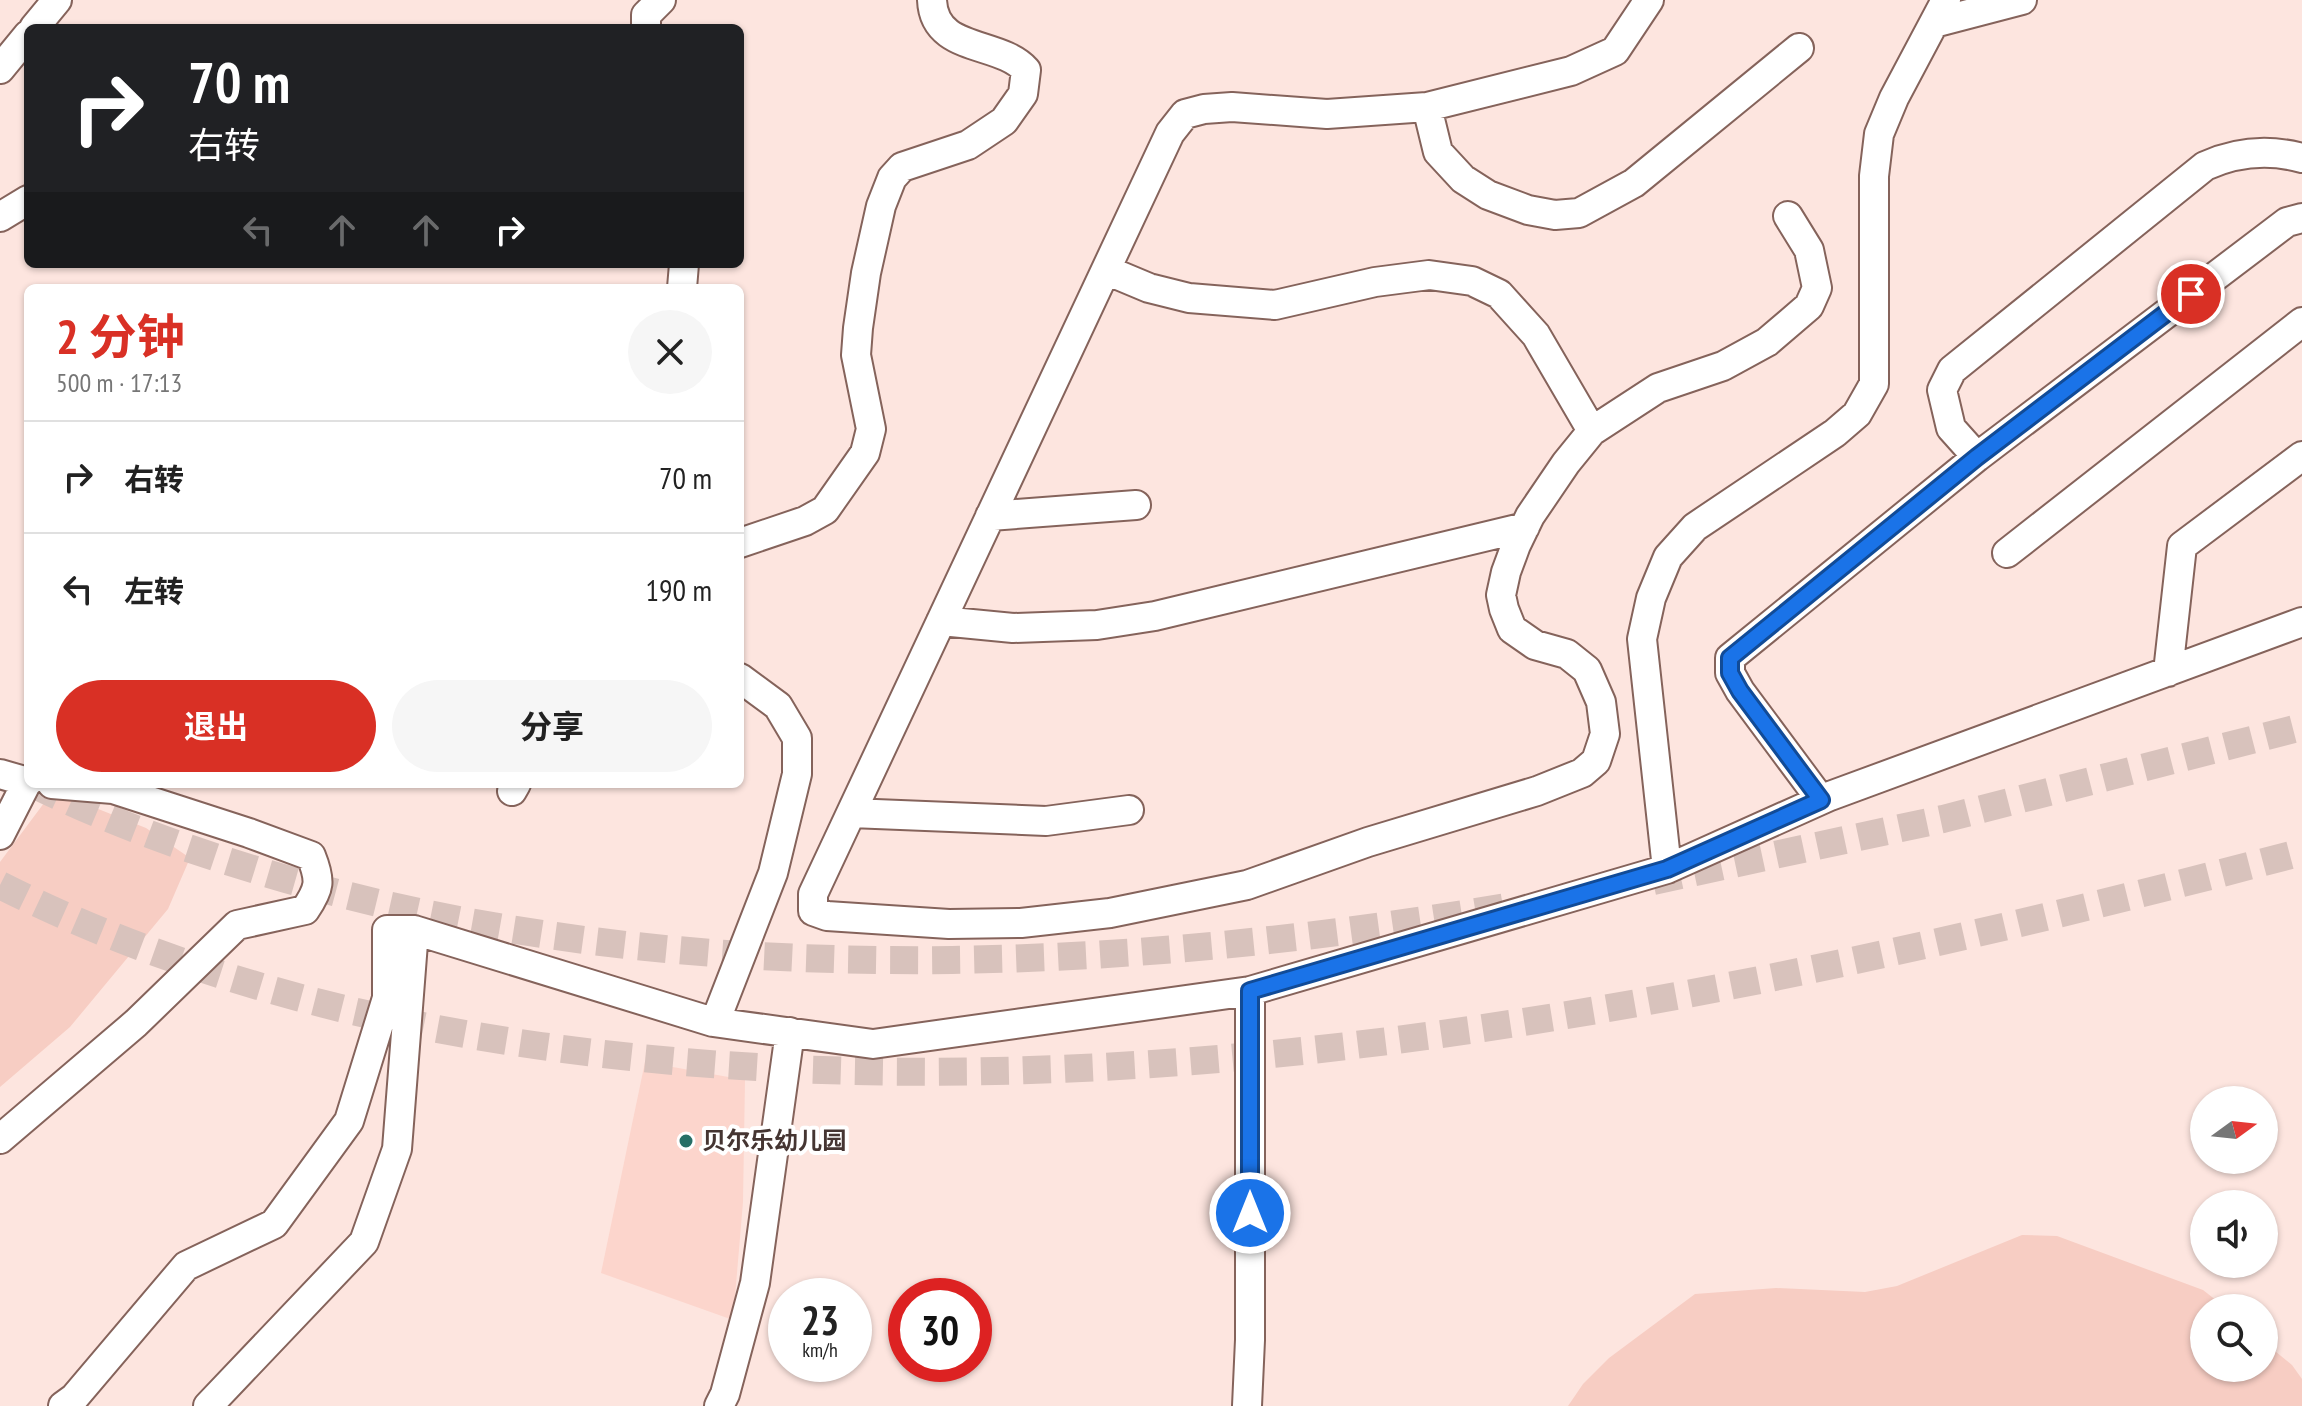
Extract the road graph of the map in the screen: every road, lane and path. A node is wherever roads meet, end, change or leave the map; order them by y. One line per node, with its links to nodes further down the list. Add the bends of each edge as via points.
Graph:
1 (57, 0): 7 (street)
2 (661, 0): 8 (street, via 646,15)
3 (932, 0): 26 (street, via 940,28 970,45 1017,60 1026,70 1023,94 1004,121 968,145 902,167 892,178 881,206 858,328 856,355 871,429 865,453 825,510)
4 (1649, 0): 12 (street, via 1615,51 1571,71)
5 (2022, 0): 6 (street)
6 (1940, 12): 38 (street, via 1879,134 1873,219 1874,384 1857,414 1835,433 1695,527 1668,557 1651,598 1642,639)
7 (37, 24)
8 (646, 24)
9 (24, 40): 11 (street)
10 (1799, 48): 12 (street, via 1634,183 1579,213 1528,210 1463,179 1438,152)
11 (0, 69)
12 (1427, 107): 18 (street, via 1327,114 1232,107 1185,114 1170,133)
13 (2302, 158): 22 (street, via 2250,152 2205,166 1952,370 1942,390 1951,428)
14 (24, 202): 16 (street)
15 (1788, 216): 20 (street, via 1809,250 1817,288 1809,306 1767,342 1723,366 1658,388)
16 (0, 217)
17 (2302, 218): 22 (street, via 2287,222)
18 (1106, 270): 20 (street, via 1189,298 1275,305 1429,275 1472,281 1499,294 1536,335); 24 (street)
19 (2302, 322): 27 (street)
20 (1592, 431): 25 (street)
21 (2302, 456): 30 (street, via 2182,546)
22 (1977, 457): 34 (street, via 1730,658 1730,673 1740,691)
23 (1136, 505): 24 (street)
24 (990, 516): 28 (street)
25 (1525, 527): 28 (street, via 1141,618 1013,628); 36 (street, via 1506,572 1504,609 1512,629 1535,645 1567,654 1587,670 1601,702 1605,734 1596,761 1582,773 1247,885 1110,913 1021,923 949,924 813,911 813,894)
26 (744, 542)
27 (2007, 553)
28 (941, 621): 36 (street)
29 (2302, 622): 30 (street)
30 (2168, 672): 34 (street)
31 (744, 681): 41 (street, via 778,706 797,738 797,774 773,873)
32 (24, 787): 37 (street)
33 (102, 788): 43 (street, via 311,856 319,877 315,894 305,910 237,925 136,1023)
34 (1821, 800): 38 (street)
35 (1129, 810): 36 (street, via 1046,821)
36 (851, 813)
37 (0, 835)
38 (1667, 869): 40 (street)
39 (414, 930): 41 (street); 44 (street, via 387,930 387,998 349,1121 274,1224 186,1266); 45 (street, via 397,1149 364,1242)
40 (1250, 991): 42 (street, via 873,1044); 47 (street)
41 (715, 1022): 42 (street)
42 (790, 1032): 46 (street, via 755,1283)
43 (0, 1139)
44 (63, 1406)
45 (208, 1406)
46 (719, 1406)
47 (1247, 1406)

